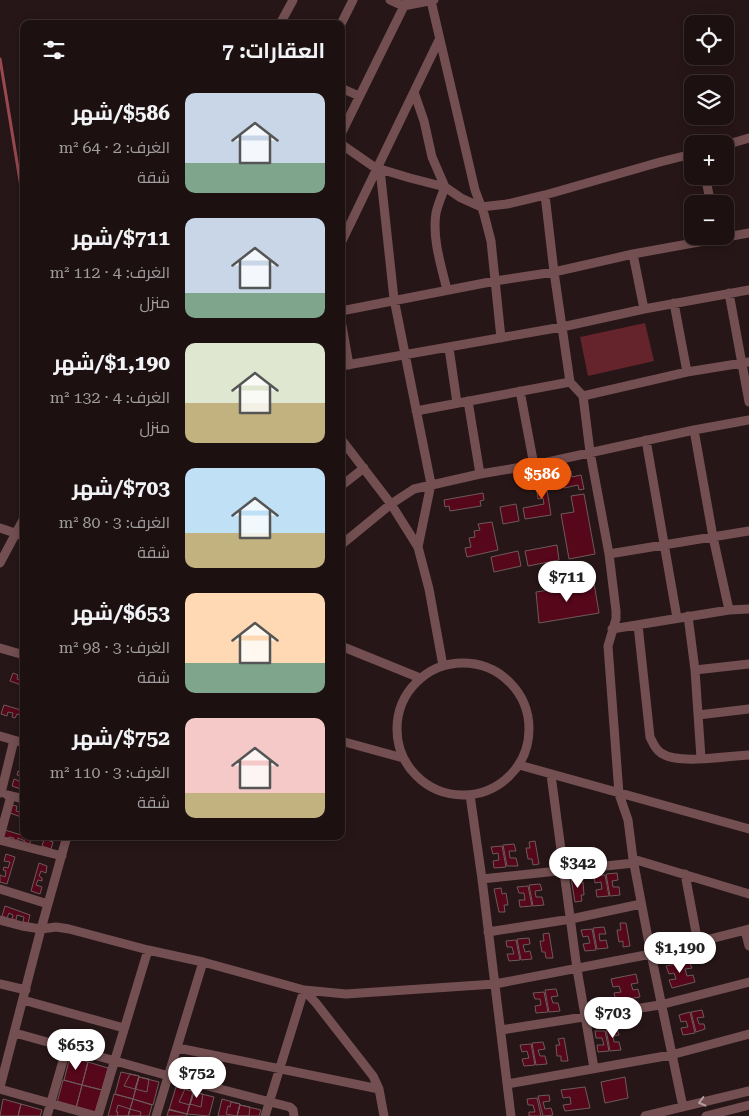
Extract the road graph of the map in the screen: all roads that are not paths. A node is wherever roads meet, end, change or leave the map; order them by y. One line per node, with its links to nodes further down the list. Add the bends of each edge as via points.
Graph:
1 (293, 0): 6 (street)
2 (352, 0): 7 (street)
3 (390, 0): 5 (street)
4 (432, 0): 5 (street); 8 (street)
5 (405, 3): 11 (street)
6 (282, 20)
7 (342, 20)
8 (440, 40): 10 (street); 20 (street)
9 (345, 90): 11 (street)
10 (414, 92): 17 (street); 18 (street, via 432,156)
11 (359, 96): 12 (street)
12 (345, 126)
13 (749, 138): 14 (street)
14 (734, 142)
15 (345, 147): 17 (street)
16 (684, 156): 19 (street)
17 (379, 169): 18 (street); 22 (street); 31 (street)
18 (445, 187): 20 (street); 28 (street, via 436,212 435,226)
19 (545, 195): 20 (street); 26 (street)
20 (481, 207): 27 (street, via 491,241)
21 (749, 233): 23 (street)
22 (345, 234)
23 (734, 235)
24 (684, 244): 25 (street)
25 (633, 254): 26 (street); 33 (street)
26 (554, 272): 27 (street); 35 (street)
27 (495, 281): 28 (street); 36 (street)
28 (447, 290): 31 (street)
29 (749, 290): 30 (street)
30 (729, 294): 32 (street); 39 (street)
31 (394, 300): 34 (street); 38 (street)
32 (674, 304): 33 (street); 41 (street)
33 (644, 309): 35 (street)
34 (345, 310)
35 (562, 328): 36 (street); 42 (street)
36 (502, 338): 37 (street)
37 (449, 348): 38 (street); 47 (street)
38 (406, 356): 40 (street); 48 (street)
39 (746, 363): 41 (street); 46 (street)
40 (345, 365)
41 (687, 372): 44 (street)
42 (570, 382): 43 (street); 44 (street)
43 (520, 391): 45 (street); 54 (street)
44 (583, 396): 53 (street)
45 (468, 401): 47 (street); 56 (street)
46 (749, 402)
47 (457, 403): 48 (street)
48 (416, 411): 58 (street)
49 (749, 420): 50 (street)
50 (694, 430): 51 (street); 63 (street)
51 (646, 440): 53 (street); 66 (street)
52 (345, 444): 55 (street)
53 (590, 452): 54 (street); 67 (street)
54 (534, 465): 56 (street)
55 (364, 468): 57 (street); 59 (street)
56 (480, 474): 58 (street)
57 (345, 483)
58 (431, 484): 59 (street, via 414,489); 65 (street)
59 (391, 504): 64 (street); 65 (street)
60 (0, 528): 62 (street)
61 (749, 531): 63 (street)
62 (20, 535): 68 (street)
63 (713, 537): 66 (street); 70 (street)
64 (345, 542)
65 (418, 546): 79 (street)
66 (663, 546): 67 (street); 72 (street)
67 (608, 554): 74 (street, via 616,612)
68 (0, 563)
69 (749, 609): 70 (street)
70 (729, 610): 71 (street)
71 (688, 616): 72 (street); 80 (street)
72 (677, 618): 73 (street)
73 (638, 625): 74 (street); 90 (street, via 650,737 655,747 667,756)
74 (612, 629): 94 (street, via 608,646)
75 (0, 648): 77 (street)
76 (345, 648): 81 (street)
77 (20, 654)
78 (749, 664): 80 (street)
79 (443, 666): 81 (street); 91 (street, via 463,662 483,665 501,674 516,688 526,706 530,726 527,746)
80 (695, 670): 83 (street)
81 (420, 678): 89 (street, via 400,707 397,733)
82 (749, 709): 83 (street)
83 (698, 715): 90 (street)
84 (0, 736): 85 (street)
85 (14, 740): 86 (street); 93 (street)
86 (20, 742)
87 (345, 742): 89 (street)
88 (749, 755): 90 (street)
89 (403, 758): 95 (street, via 415,775 431,787 450,794)
90 (701, 758)
91 (519, 765): 92 (street); 95 (street, via 506,780 489,790)
92 (551, 775): 94 (street); 103 (street)
93 (0, 793): 96 (street)
94 (619, 794): 98 (street); 102 (street, via 628,820)
95 (470, 795): 105 (street)
96 (12, 796): 97 (street); 99 (street)
97 (20, 798)
98 (749, 830)
99 (0, 838): 101 (street)
100 (66, 840): 101 (street)
101 (62, 856): 108 (street)
102 (634, 861): 103 (street); 104 (street); 109 (street)
103 (563, 869): 105 (street); 110 (street)
104 (685, 874): 107 (street); 115 (street)
105 (482, 879): 114 (street)
106 (0, 889): 108 (street)
107 (749, 894)
108 (48, 904): 112 (street)
109 (642, 904): 110 (street); 118 (street)
110 (571, 919): 114 (street); 120 (street)
111 (0, 920): 112 (street)
112 (41, 929): 117 (street, via 70,929); 124 (street)
113 (747, 930): 115 (street); 116 (street)
114 (488, 932): 123 (street)
115 (698, 943): 118 (street)
116 (749, 946)
117 (148, 950): 119 (street); 129 (street)
118 (650, 954): 120 (street); 127 (street)
119 (203, 962): 125 (street); 134 (street)
120 (577, 969): 123 (street); 128 (street)
121 (749, 982): 127 (street)
122 (0, 984): 124 (street)
123 (495, 984): 125 (street, via 346,994); 130 (street)
124 (26, 990): 126 (street)
125 (304, 990): 138 (street); 142 (street, via 361,1060)
126 (23, 1000): 129 (street); 131 (street)
127 (660, 1005): 128 (street); 135 (street)
128 (585, 1018): 130 (street); 137 (street)
129 (124, 1028): 136 (street)
130 (501, 1030): 140 (street)
131 (15, 1032): 133 (street); 141 (street)
132 (749, 1034): 135 (street)
133 (67, 1047): 136 (street); 145 (street)
134 (178, 1048): 138 (street); 139 (street)
135 (671, 1055): 137 (street); 147 (street)
136 (115, 1061): 139 (street); 149 (street)
137 (594, 1068): 140 (street)
138 (281, 1069): 142 (street); 144 (street)
139 (169, 1076): 144 (street); 150 (street)
140 (508, 1084): 154 (street)
141 (0, 1088): 145 (street)
142 (379, 1089): 153 (street)
143 (749, 1091): 147 (street, one-way to 147)
144 (269, 1102): 151 (street); 152 (street, via 290,1107)
145 (51, 1103): 148 (street); 149 (street)
146 (749, 1106): 156 (street)
147 (683, 1107): 155 (street)
148 (47, 1116)
149 (97, 1116)
150 (156, 1116)
151 (265, 1116)
152 (294, 1116)
153 (384, 1116)
154 (512, 1116)
155 (645, 1116)
156 (706, 1116)

